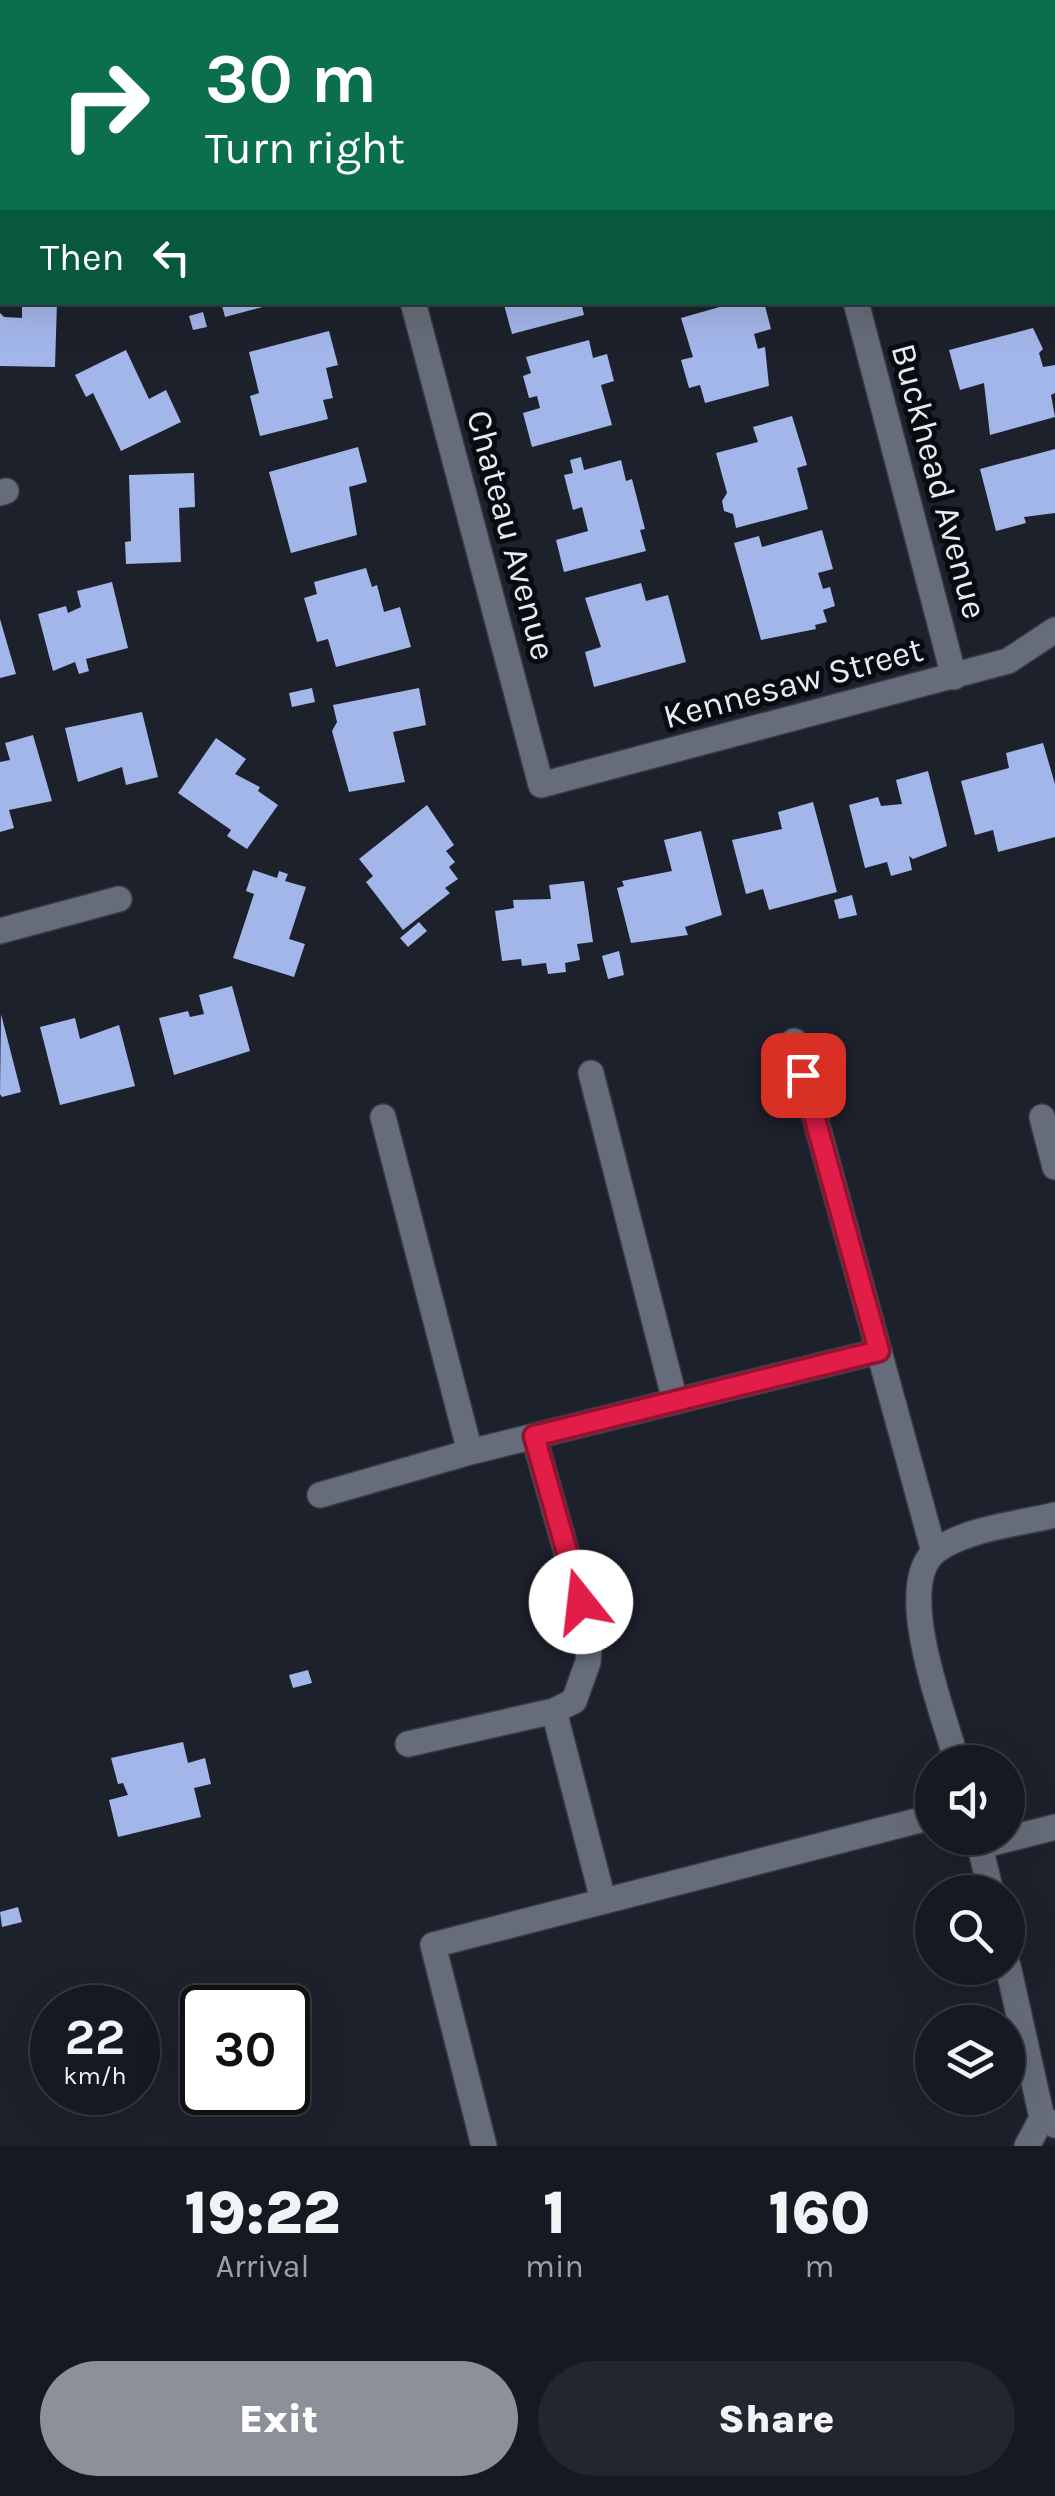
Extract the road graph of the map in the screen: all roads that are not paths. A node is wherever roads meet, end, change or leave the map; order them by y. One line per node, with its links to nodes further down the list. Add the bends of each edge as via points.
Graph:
1 (414, 305): 5 (street, Chateau Avenue)
2 (857, 305): 4 (street, Buckhead Avenue)
3 (1055, 630): 4 (street, Kennesaw Street, via 1008,661)
4 (954, 677): 5 (street, Kennesaw Street)
5 (542, 785)
6 (119, 899): 7 (street)
7 (0, 931)
8 (794, 1040): 13 (street)
9 (591, 1073): 14 (street)
10 (382, 1117): 16 (street)
11 (1042, 1117): 12 (street)
12 (1055, 1166)
13 (879, 1351): 14 (street); 19 (street)
14 (675, 1401): 15 (street)
15 (534, 1436): 16 (street); 20 (street, via 590,1635 574,1702)
16 (470, 1452): 17 (street)
17 (320, 1495)
18 (1055, 1514): 19 (street, via 958,1539)
19 (934, 1552): 22 (street, via 918,1580 917,1612)
20 (554, 1711): 21 (street); 26 (street)
21 (408, 1744)
22 (952, 1745)
23 (915, 1821): 26 (street)
24 (1055, 1826): 25 (street)
25 (1025, 1832)
26 (603, 1900): 29 (street, via 433,1945)
27 (1013, 1985): 28 (street)
28 (1048, 2122): 30 (street)
29 (484, 2146)
30 (1027, 2146)

